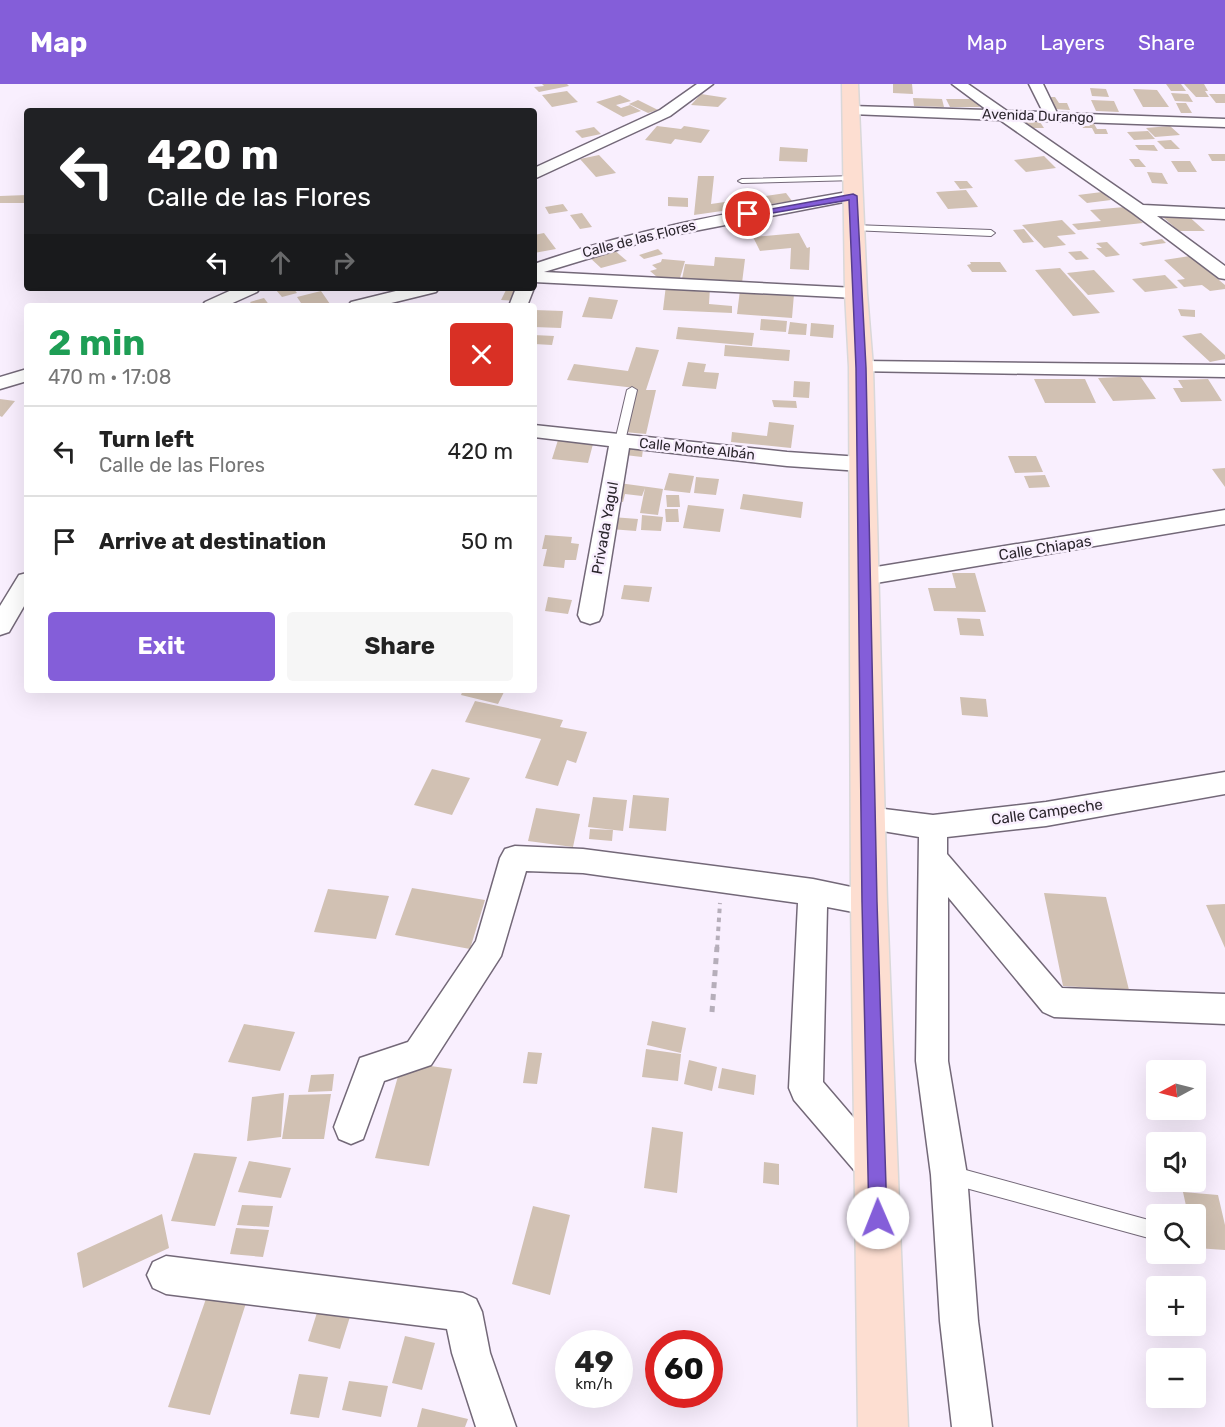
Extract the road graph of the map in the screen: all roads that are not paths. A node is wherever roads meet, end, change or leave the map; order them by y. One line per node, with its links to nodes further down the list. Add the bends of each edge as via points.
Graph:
1 (706, 84): 9 (street, via 665,113)
2 (850, 84): 5 (main road)
3 (959, 84): 6 (street)
4 (1036, 84): 7 (street)
5 (851, 110): 6 (street, Avenida Durango); 11 (main road)
6 (1001, 115): 7 (street, Avenida Durango); 12 (street)
7 (1052, 117): 8 (street, Avenida Durango)
8 (1225, 123)
9 (537, 173)
10 (742, 181): 11 (lane)
11 (853, 187): 14 (main road); 16 (street, Calle de las Flores, via 607,245)
12 (1139, 210): 13 (street); 17 (street)
13 (1225, 213)
14 (854, 228): 15 (lane); 21 (main road)
15 (991, 233)
16 (537, 269)
17 (1225, 274)
18 (537, 277): 21 (street, Calle de las Flores)
19 (244, 291): 23 (street)
20 (422, 291): 22 (street)
21 (856, 293): 25 (main road)
22 (396, 300): 24 (street)
23 (218, 303)
24 (376, 303)
25 (861, 368): 26 (street); 33 (main road)
26 (1225, 371)
27 (24, 376): 28 (street)
28 (1, 383): 29 (street)
29 (24, 385)
30 (632, 390): 32 (lane)
31 (537, 431): 32 (street, Calle Monte Albán)
32 (620, 441): 33 (street, Calle Monte Albán); 37 (street, Privada Yagul)
33 (861, 464): 35 (main road)
34 (1225, 517): 35 (street, Calle Chiapas)
35 (864, 577): 40 (main road)
36 (24, 586): 38 (street)
37 (590, 615)
38 (0, 627)
39 (1225, 783): 41 (street, Calle Campeche, via 1046,814)
40 (868, 819): 41 (street, Calle Campeche); 43 (main road)
41 (933, 843): 44 (street, via 1054,1002); 47 (street, via 932,1061)
42 (813, 892): 43 (street); 45 (street, via 583,861 515,858 490,946 419,1054 372,1069); 46 (street, via 806,1088)
43 (869, 902): 46 (main road)
44 (1225, 1009)
45 (351, 1127)
46 (877, 1171): 51 (main road)
47 (949, 1175): 48 (lane); 52 (street, via 959,1321)
48 (1146, 1228)
49 (166, 1275): 50 (street, via 463,1312 471,1353)
50 (496, 1427)
51 (883, 1427)
52 (972, 1427)

